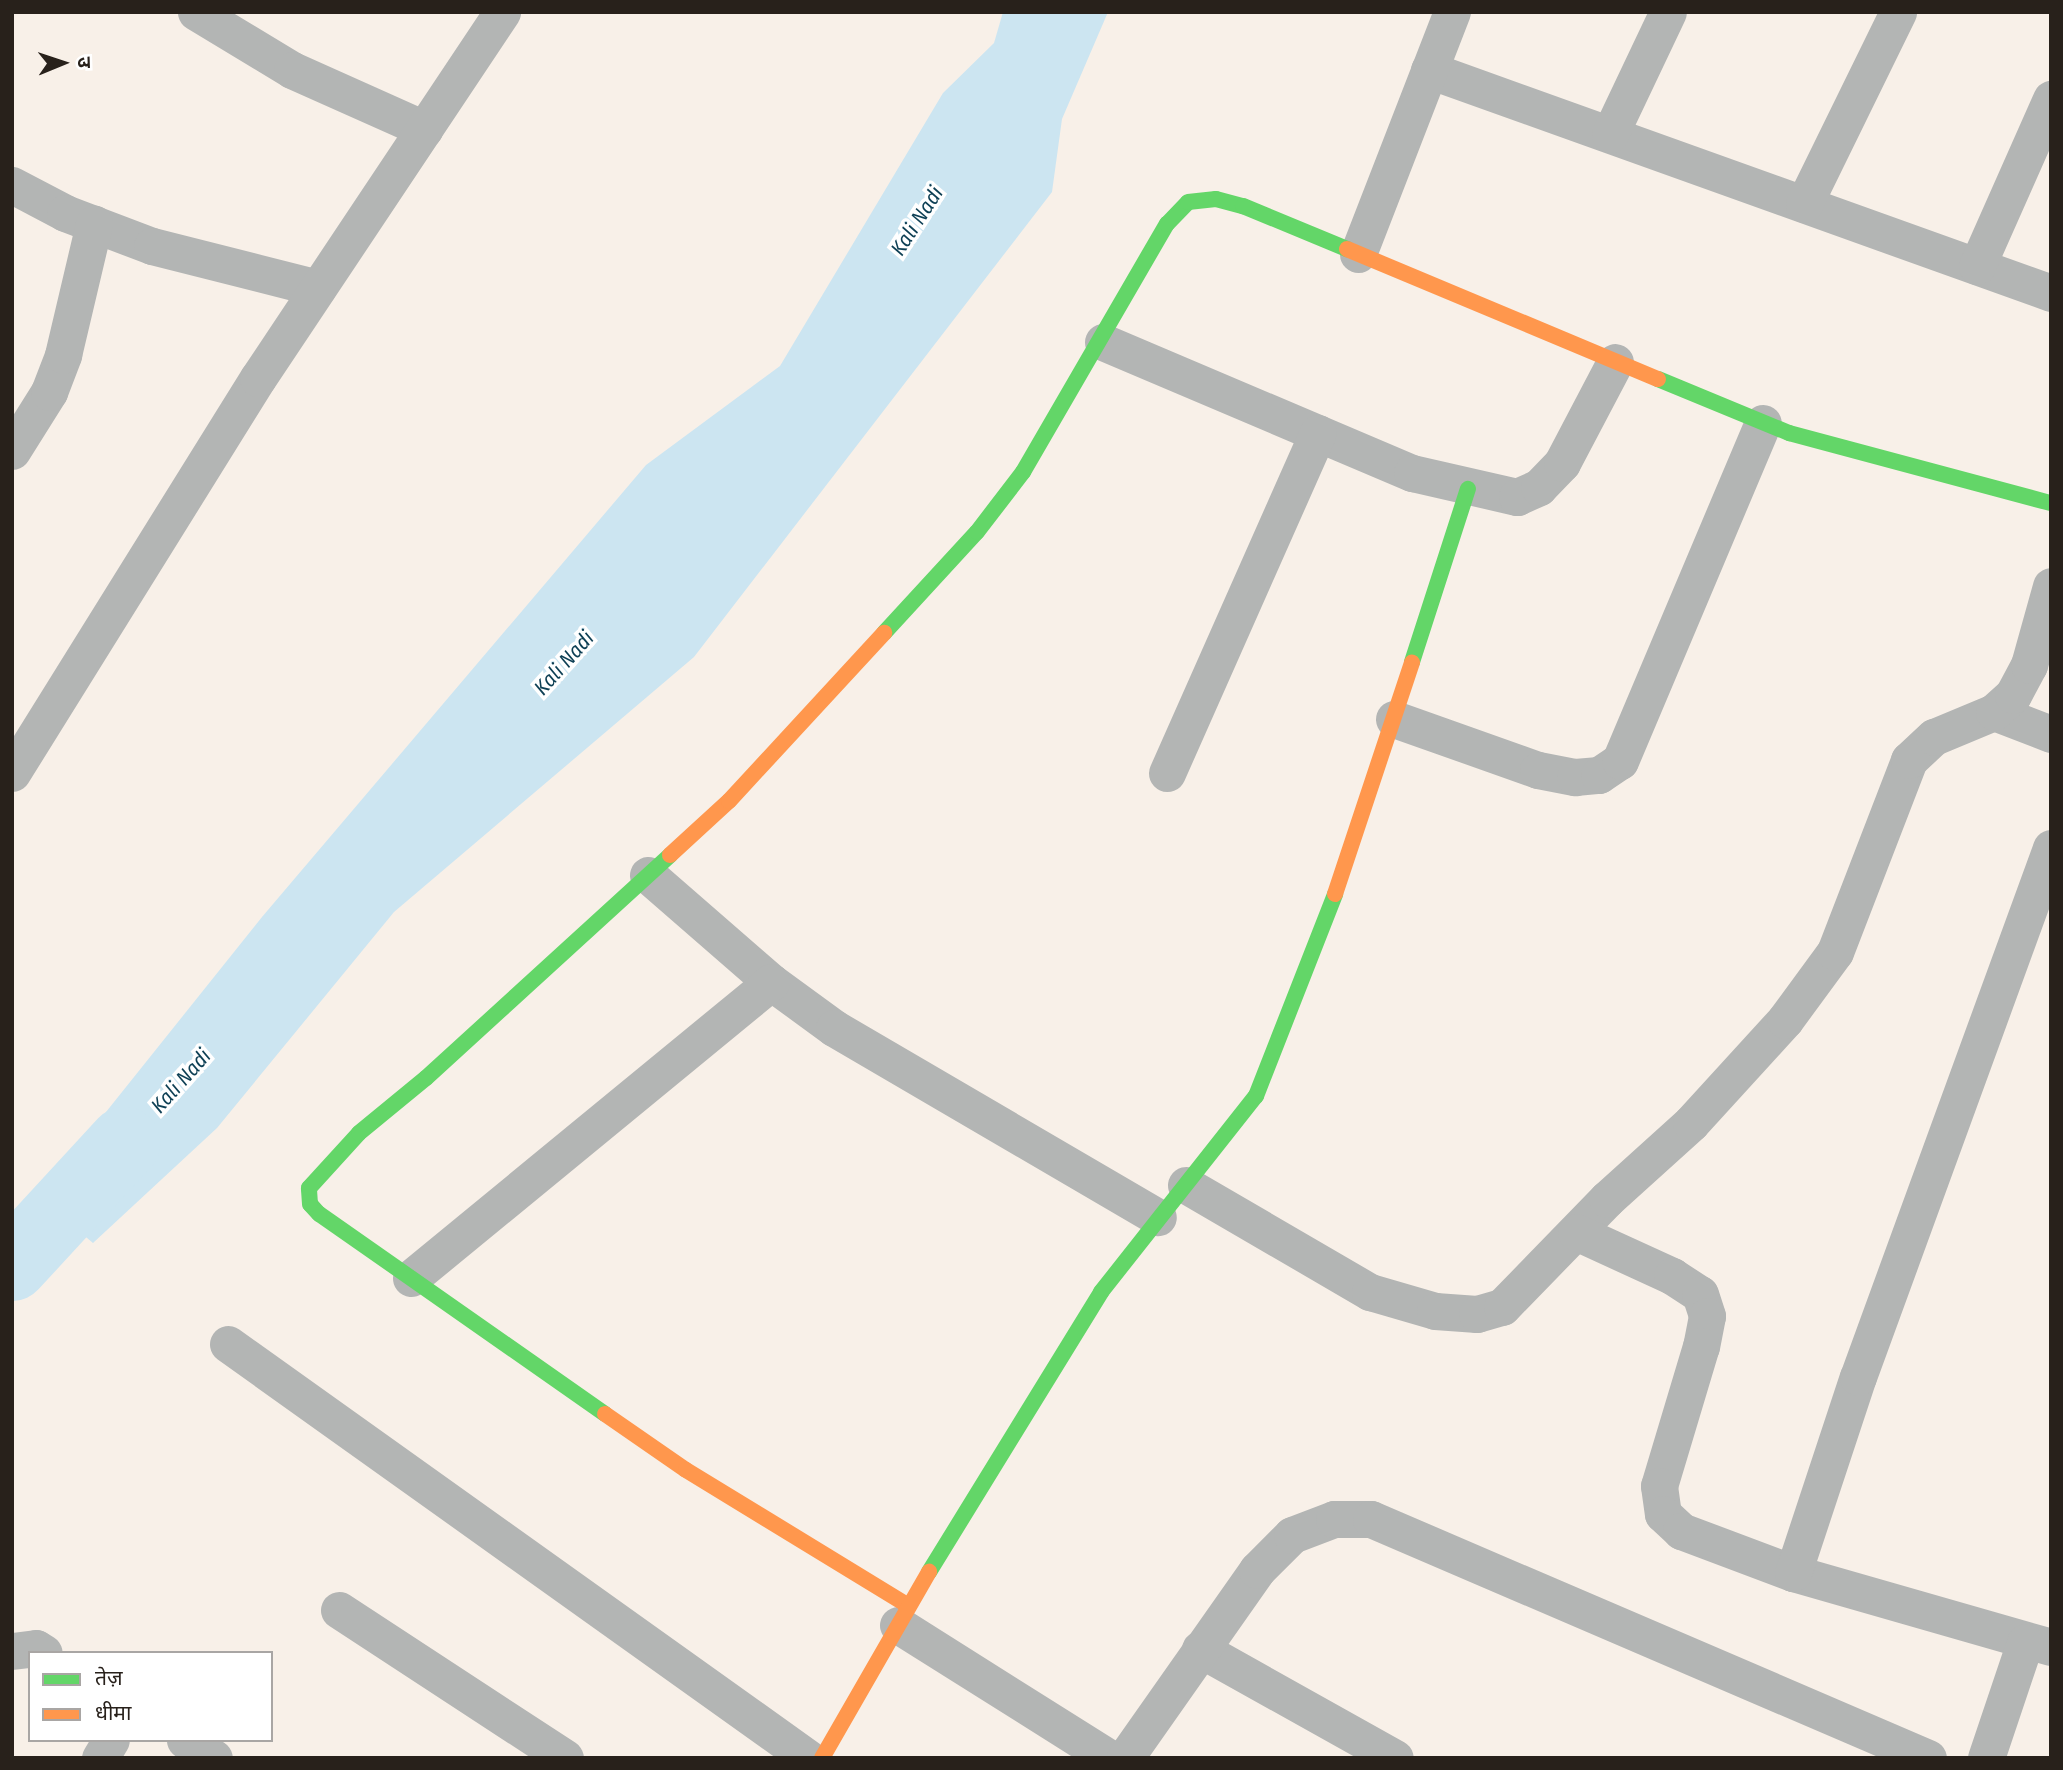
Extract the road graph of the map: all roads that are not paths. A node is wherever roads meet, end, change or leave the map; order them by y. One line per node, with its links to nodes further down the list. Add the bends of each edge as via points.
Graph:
1 (197, 12): 8 (street, via 292,70)
2 (502, 12): 8 (street)
3 (1452, 12): 6 (street)
4 (1668, 12): 9 (street)
5 (1898, 12): 11 (street)
6 (1429, 70): 9 (street); 13 (street)
7 (2051, 99): 14 (street)
8 (424, 129): 15 (street)
9 (1610, 134): 11 (street)
10 (12, 185): 12 (street)
11 (1804, 204): 14 (street)
12 (94, 224): 15 (street, via 152,246); 21 (street, via 63,355 49,392)
13 (1357, 254): 17 (street, via 1243,206 1216,199 1188,202 1167,224); 18 (street)
14 (1977, 266): 16 (street)
15 (318, 288): 28 (street)
16 (2051, 293)
17 (1102, 342): 20 (street); 31 (street, via 1023,472 977,532 729,801)
18 (1615, 362): 19 (street); 22 (street, via 1562,463 1539,487 1517,497)
19 (1763, 423): 23 (street, via 1884,461); 26 (street, via 1620,761 1599,775 1575,777 1538,770)
20 (1318, 433): 22 (street, via 1412,473); 29 (street)
21 (12, 451)
22 (1468, 489): 26 (street)
23 (2051, 503)
24 (2051, 586): 25 (street, via 2029,665 2013,695)
25 (1994, 712): 27 (street); 35 (street, via 1934,737 1909,760 1835,952 1785,1020 1691,1123)
26 (1394, 719): 33 (street, via 1284,1034 1250,1105)
27 (2051, 734)
28 (12, 773)
29 (1167, 774)
30 (2051, 848): 38 (street, via 1858,1377)
31 (648, 875): 32 (street); 36 (street, via 359,1133 324,1167 310,1188 310,1204 319,1214)
32 (771, 982): 34 (street, via 834,1028); 36 (street)
33 (1186, 1185): 34 (street); 35 (street, via 1370,1292 1435,1311 1477,1314 1502,1307)
34 (1158, 1217): 40 (street, via 1101,1292)
35 (1576, 1232): 38 (street, via 1672,1276 1700,1294 1707,1316 1667,1449 1659,1486 1663,1514 1681,1531)
36 (411, 1278): 40 (street)
37 (228, 1344): 50 (street)
38 (1793, 1573): 41 (street)
39 (340, 1610): 49 (street)
40 (904, 1616): 51 (street); 52 (street)
41 (2038, 1645): 56 (street)
42 (1200, 1649): 53 (street); 54 (street); 55 (street, via 1256,1570 1292,1535 1334,1519 1371,1519)
43 (12, 1651): 44 (street)
44 (41, 1651)
45 (110, 1742): 47 (street)
46 (188, 1742): 48 (street)
47 (100, 1758)
48 (214, 1758)
49 (565, 1758)
50 (808, 1758)
51 (822, 1758)
52 (1109, 1758)
53 (1125, 1758)
54 (1395, 1758)
55 (1928, 1758)
56 (1986, 1758)

